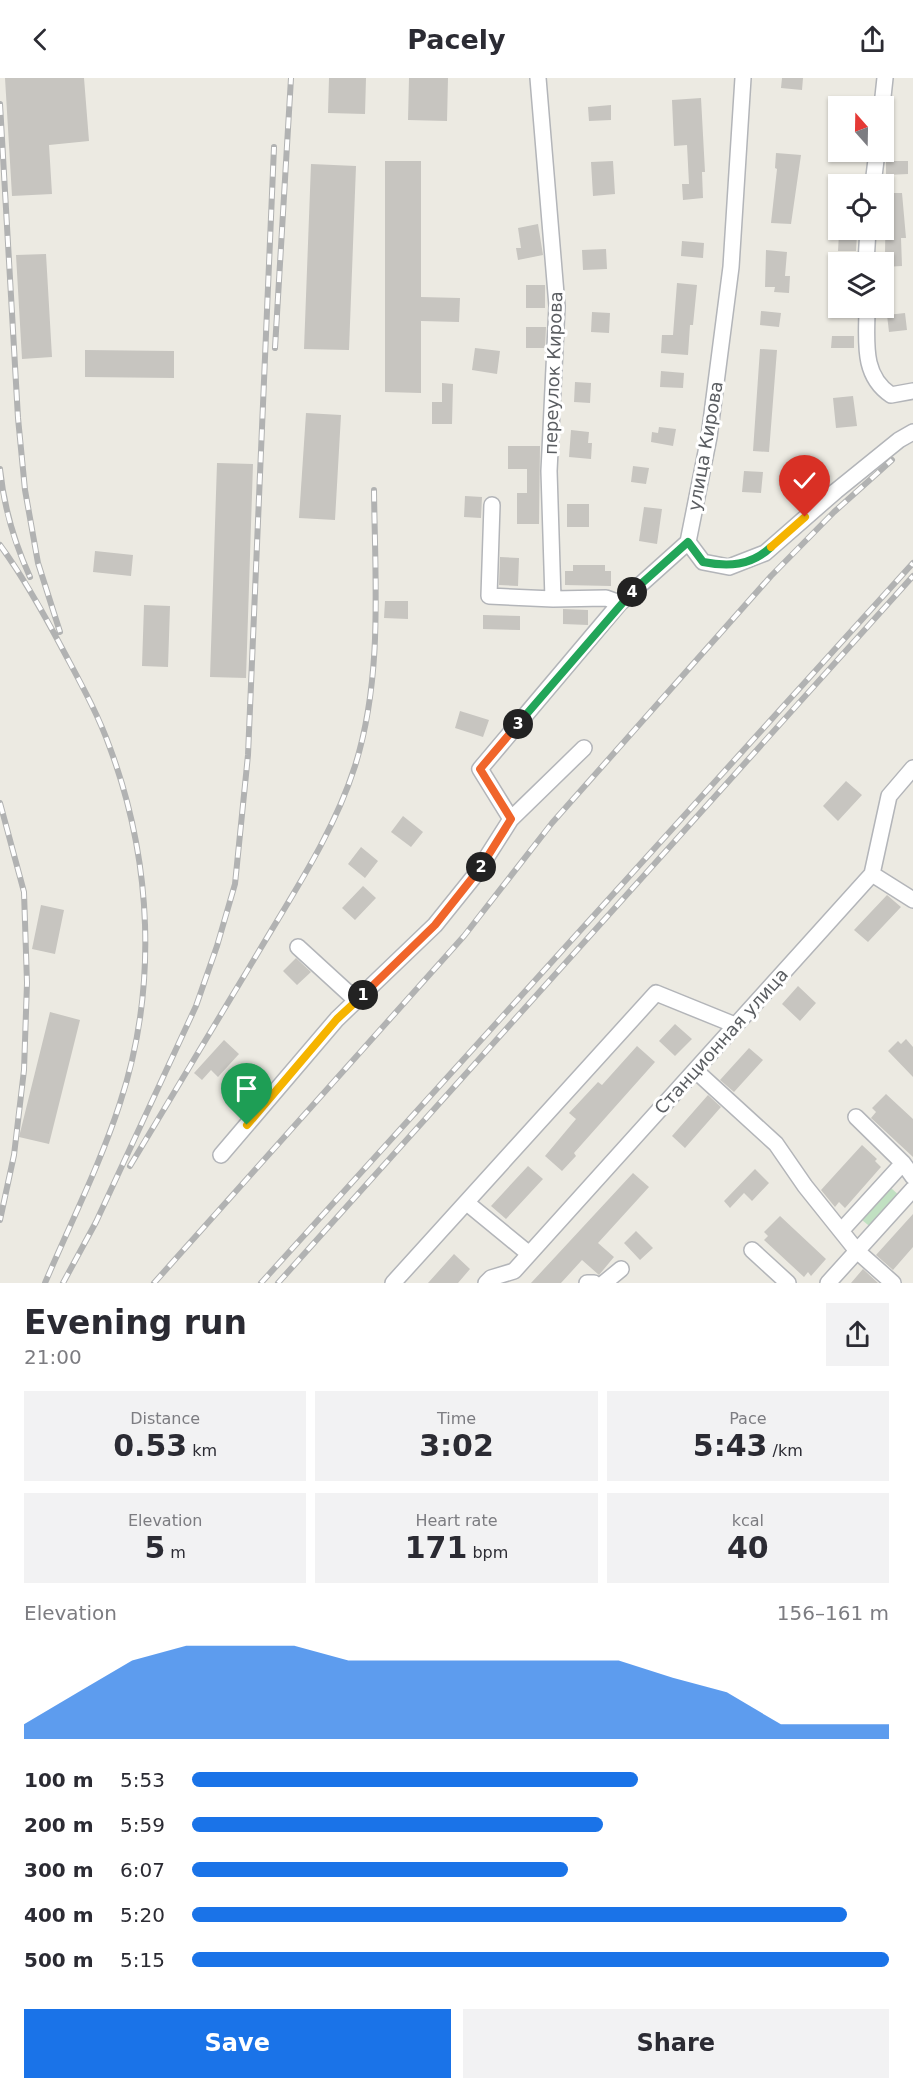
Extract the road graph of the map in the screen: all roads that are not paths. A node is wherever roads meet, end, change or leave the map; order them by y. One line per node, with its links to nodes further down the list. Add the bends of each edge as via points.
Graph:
1 (538, 78): 10 (street, переулок Кирова, via 557,306 549,471)
2 (743, 78): 9 (street, улица Кирова, via 731,267 709,437)
3 (885, 78): 4 (street)
4 (883, 96)
5 (867, 318): 6 (street, via 872,377 891,395)
6 (913, 391)
7 (913, 432): 9 (street, via 898,440 765,553 729,567 703,562)
8 (492, 505): 10 (street, via 489,596)
9 (688, 542): 11 (street)
10 (553, 599): 11 (street, via 606,598)
11 (620, 603): 14 (street, via 480,769)
12 (584, 748): 14 (street)
13 (913, 768): 15 (street, Станционная улица, via 889,796)
14 (511, 819): 18 (street, via 476,874 435,925)
15 (872, 874): 16 (street); 19 (street, Станционная улица)
16 (913, 900)
17 (298, 947): 18 (street)
18 (357, 1000): 22 (street)
19 (735, 1025): 20 (street, Станционная улица); 26 (street, via 656,993)
20 (696, 1071): 27 (street, via 776,1143); 30 (street, Станционная улица)
21 (856, 1117): 23 (street)
22 (221, 1155)
23 (903, 1163): 24 (street); 27 (street)
24 (913, 1177)
25 (913, 1189): 29 (street)
26 (467, 1203): 30 (street); 33 (street)
27 (841, 1231): 29 (street)
28 (752, 1250): 38 (street)
29 (857, 1251): 39 (street); 40 (street)
30 (528, 1253): 32 (street, Станционная улица)
31 (621, 1269): 37 (street)
32 (513, 1277): 34 (street, Станционная улица, via 491,1278)
33 (393, 1283)
34 (486, 1283)
35 (586, 1283): 36 (street)
36 (594, 1283)
37 (604, 1283)
38 (788, 1283)
39 (828, 1283)
40 (893, 1283)

